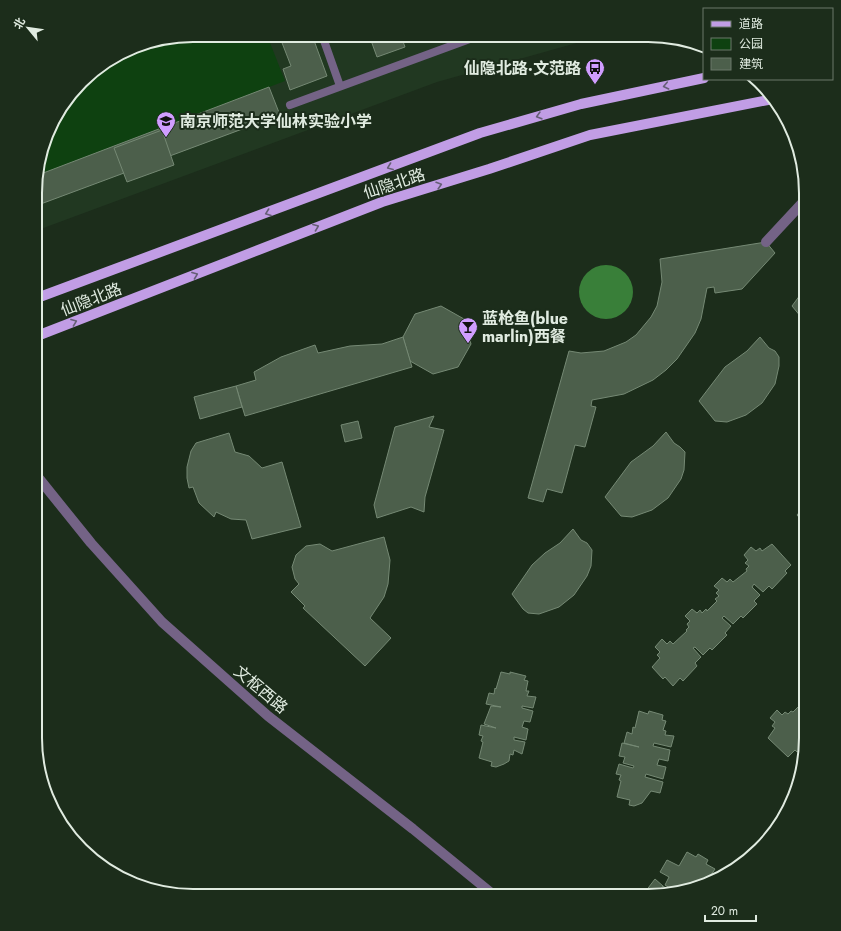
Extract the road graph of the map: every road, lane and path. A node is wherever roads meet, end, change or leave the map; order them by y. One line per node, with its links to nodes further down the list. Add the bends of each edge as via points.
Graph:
1 (324, 42): 4 (lane)
2 (461, 42): 4 (lane)
3 (703, 78): 9 (main road, 仙隐北路, one-way to 9, via 581,104 480,132)
4 (340, 86): 6 (lane)
5 (767, 100): 10 (main road, 仙隐北路, one-way to 5, via 382,202 590,135)
6 (290, 105)
7 (799, 207): 8 (street)
8 (766, 242)
9 (42, 296)
10 (42, 334)
11 (42, 482): 12 (street, 文枢西路, via 162,622 268,716)
12 (486, 889)

